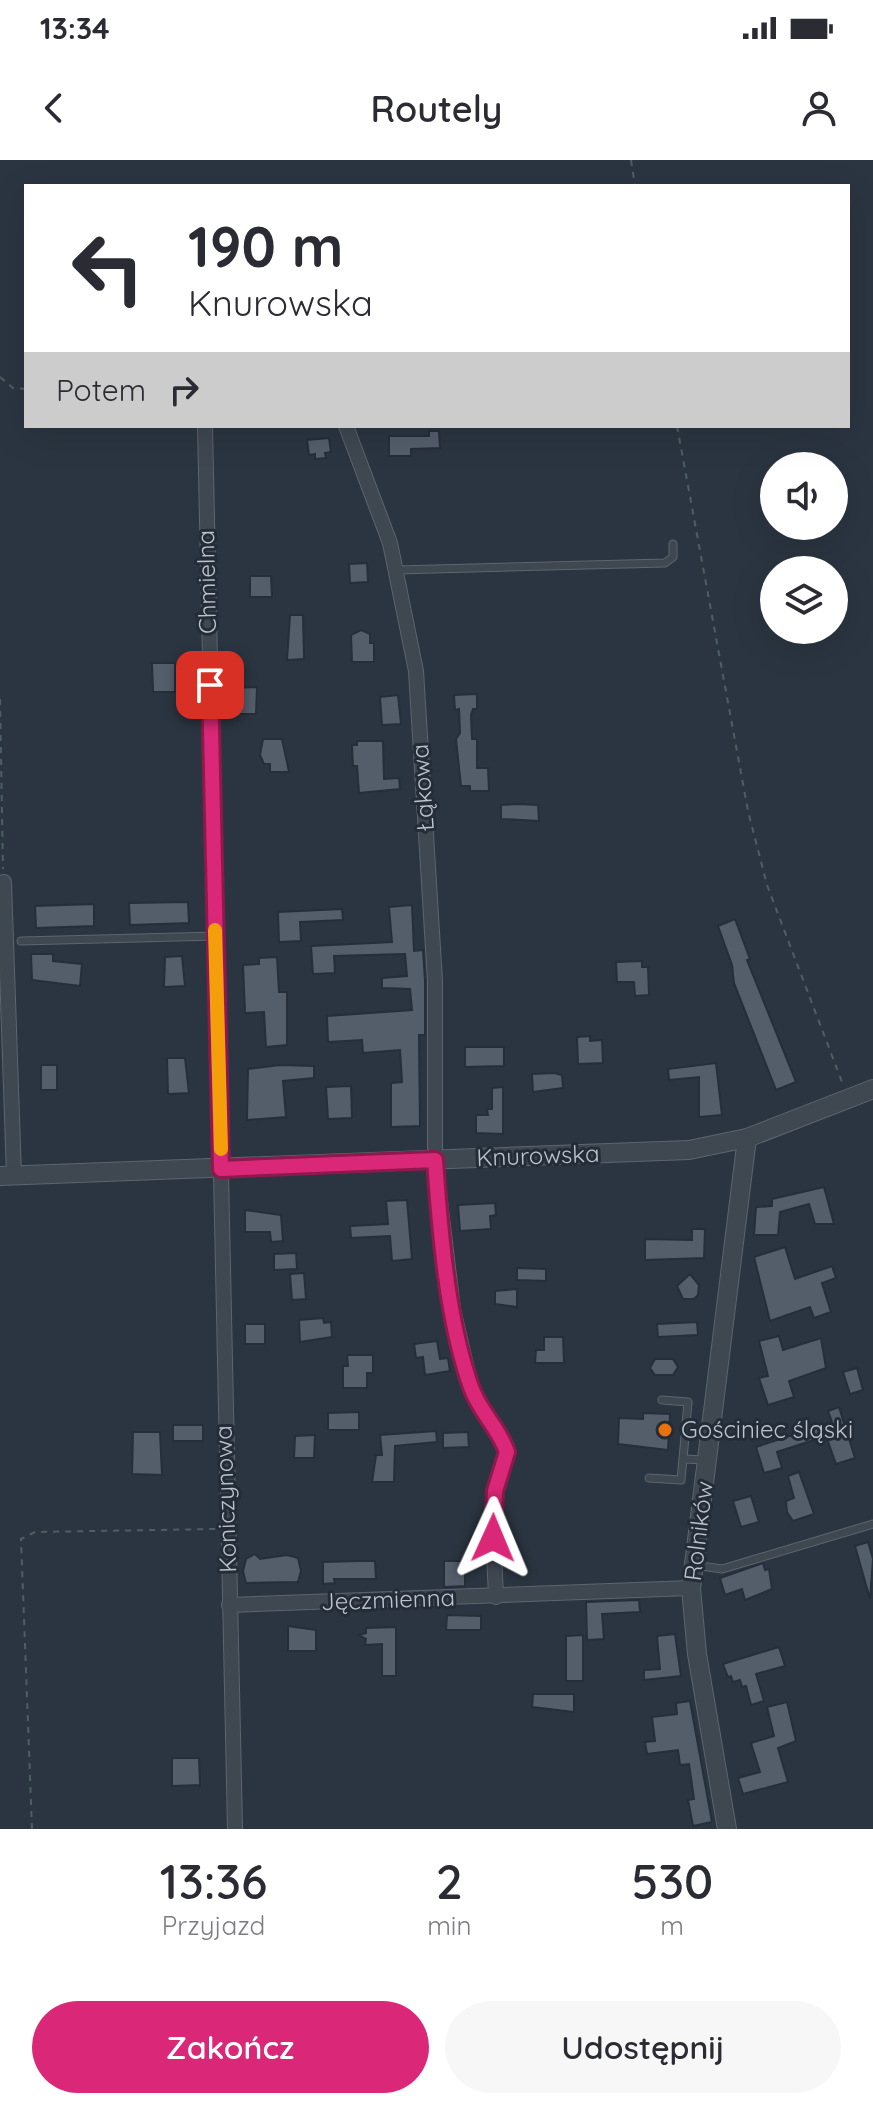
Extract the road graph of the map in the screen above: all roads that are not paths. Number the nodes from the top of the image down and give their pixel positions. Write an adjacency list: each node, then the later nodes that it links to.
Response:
1 (205, 428): 6 (street, Chmielna)
2 (347, 428): 4 (street, Łąkowa)
3 (673, 544): 4 (lane)
4 (397, 570): 10 (street, Łąkowa)
5 (4, 882): 12 (street)
6 (216, 936): 7 (lane); 11 (street, Chmielna)
7 (21, 941)
8 (873, 1089): 9 (street, Knurowska)
9 (747, 1138): 10 (street, Knurowska); 15 (street, Rolników)
10 (435, 1160): 11 (street, Knurowska); 20 (street, Łąkowa)
11 (221, 1169): 12 (street, Knurowska); 21 (street, Koniczynowa)
12 (7, 1176)
13 (662, 1400): 14 (lane)
14 (683, 1459): 15 (lane); 16 (lane)
15 (707, 1460): 18 (street, Rolników)
16 (649, 1478)
17 (873, 1524): 18 (lane)
18 (694, 1565): 19 (street, Rolników)
19 (691, 1588): 20 (street, Jęczmienna); 23 (street, Rolników)
20 (496, 1597): 21 (street, Jęczmienna)
21 (229, 1605): 22 (street, Koniczynowa)
22 (235, 1829)
23 (727, 1829)

